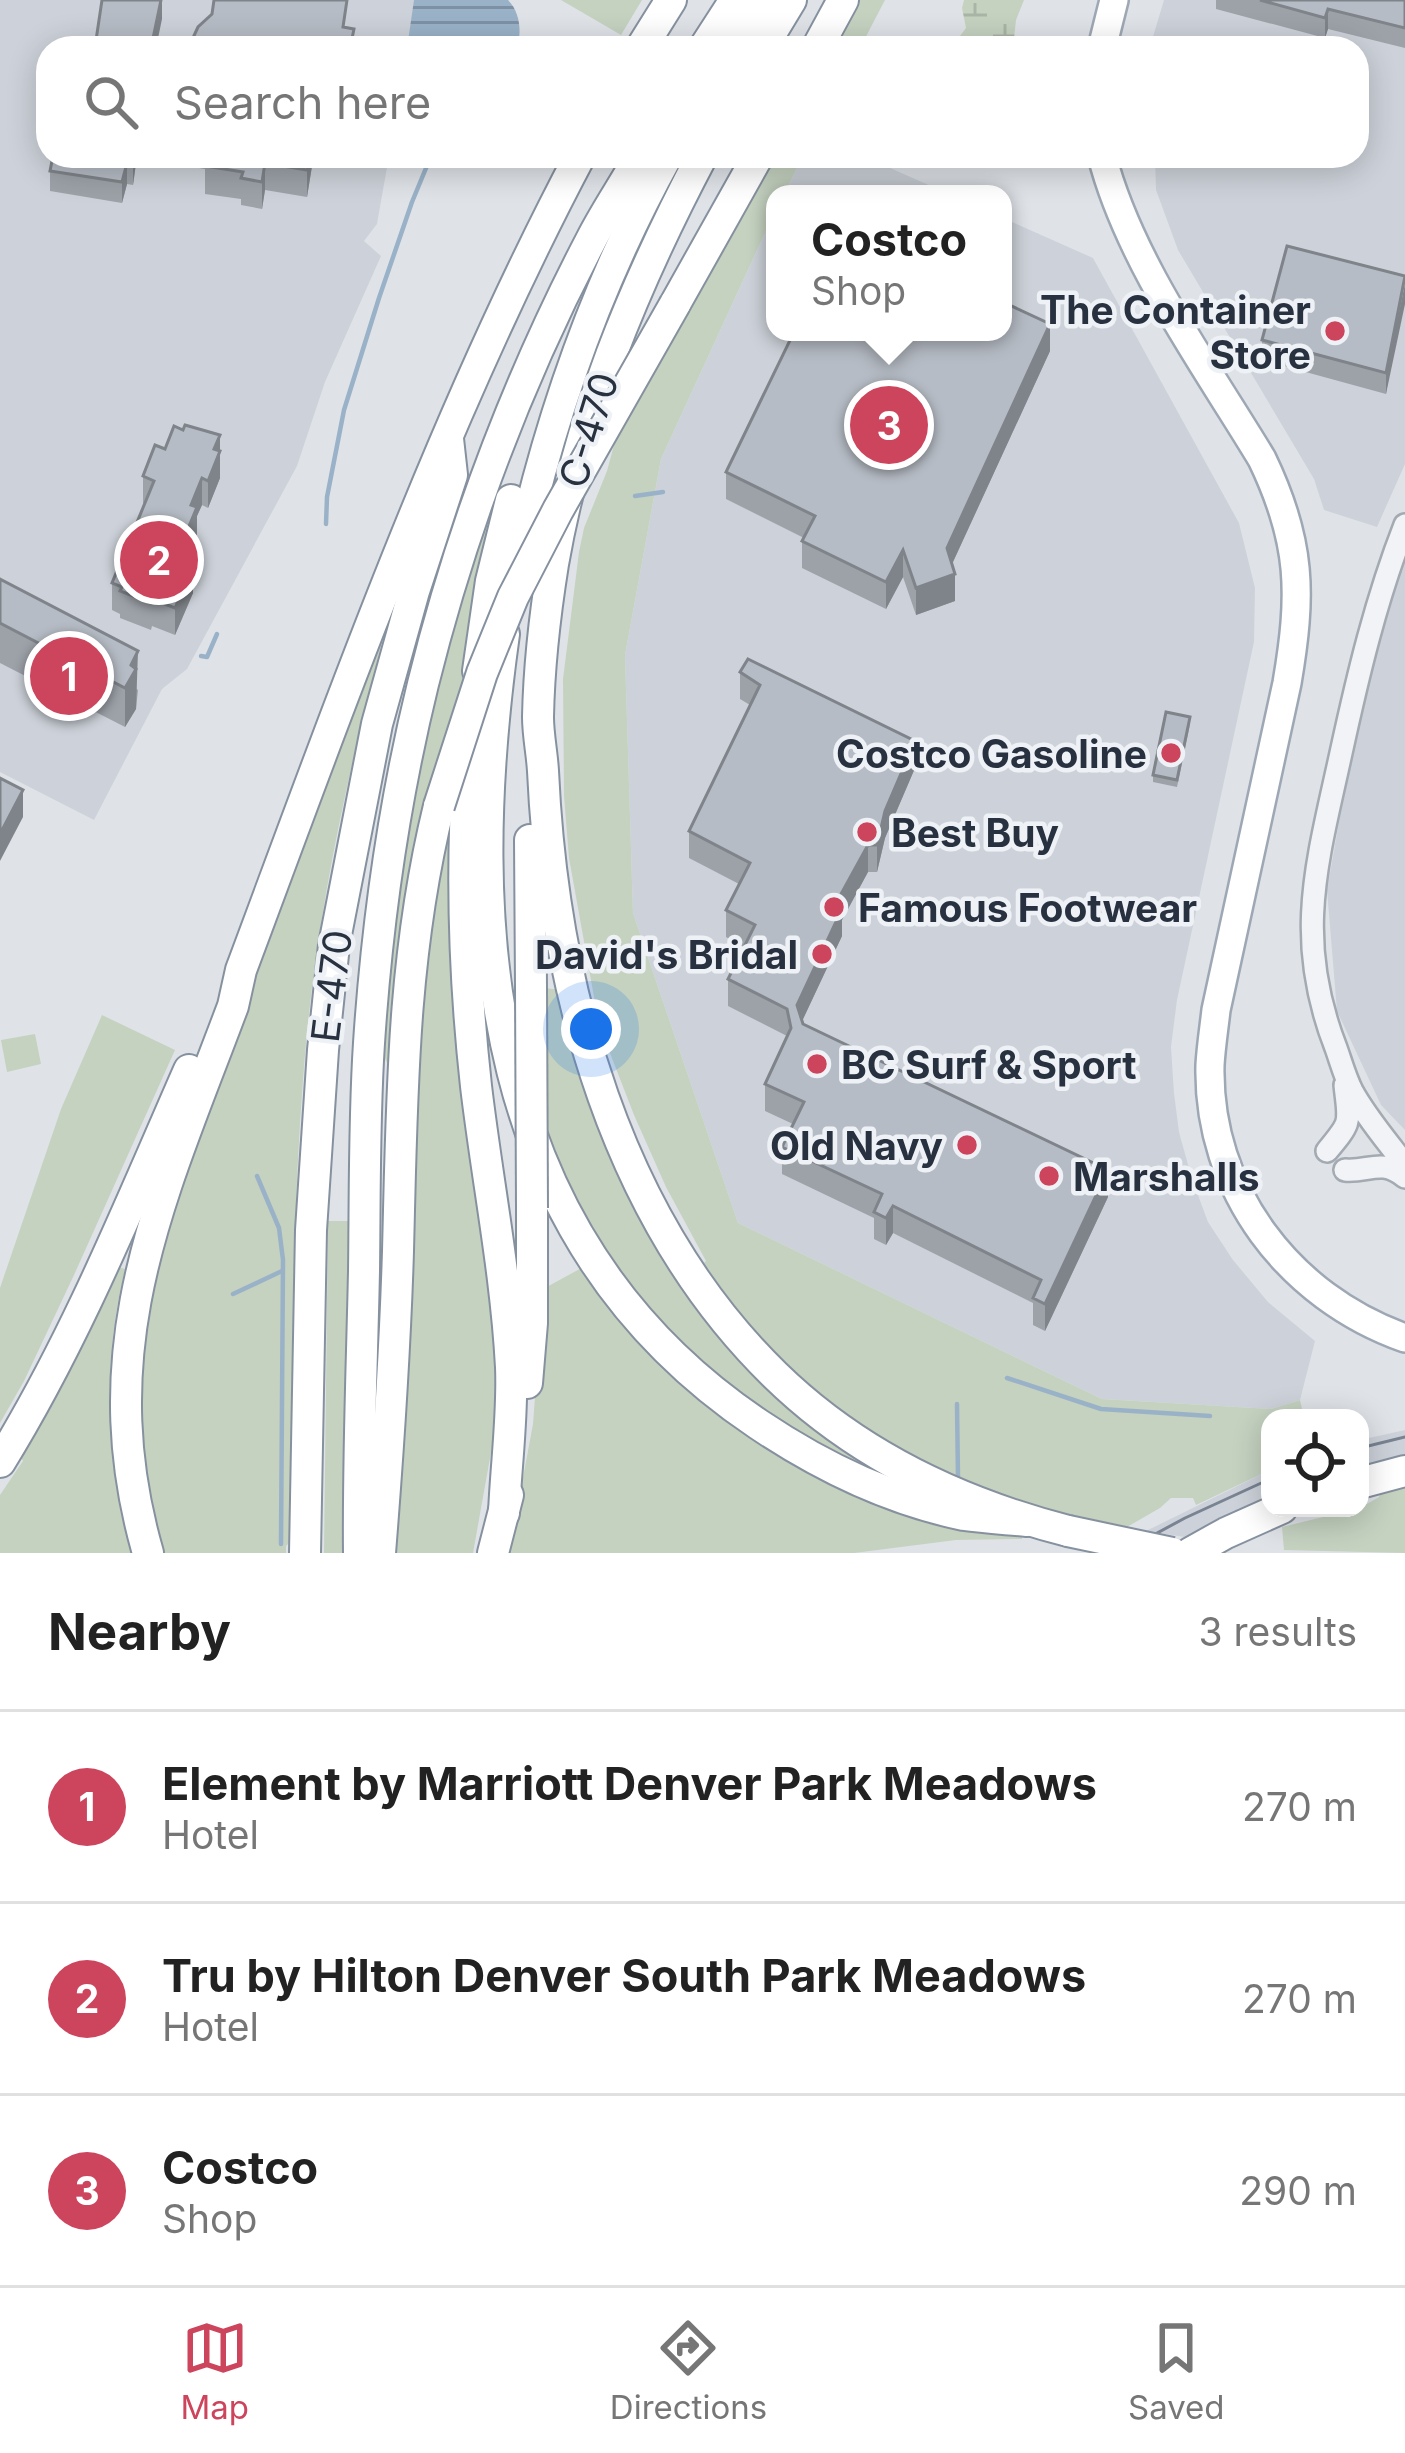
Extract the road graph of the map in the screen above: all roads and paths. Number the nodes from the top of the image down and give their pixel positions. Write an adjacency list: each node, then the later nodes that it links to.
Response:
1 (671, 0): 7 (highway)
2 (735, 0): 8 (highway)
3 (760, 0): 9 (highway)
4 (791, 0): 10 (highway)
5 (843, 0): 11 (highway)
6 (1114, 0): 12 (main road)
7 (648, 36)
8 (712, 36)
9 (737, 36)
10 (769, 36)
11 (824, 36)
12 (1105, 36)
13 (574, 168): 20 (highway)
14 (634, 168): 19 (highway)
15 (661, 168): 35 (highway)
16 (696, 168): 22 (highway, C-470)
17 (751, 168): 39 (highway, bridge)
18 (1106, 168): 29 (main road)
19 (623, 189): 33 (highway); 38 (highway)
20 (447, 433): 23 (highway); 37 (highway, E-470)
21 (1405, 525): 24 (street)
22 (538, 721): 33 (highway, bridge); 35 (highway)
23 (242, 970): 30 (highway); 36 (highway)
24 (1345, 1072): 25 (street); 26 (street)
25 (1328, 1151)
26 (1405, 1165)
27 (1346, 1169): 28 (street)
28 (1405, 1177)
29 (1405, 1338)
30 (0, 1462)
31 (1405, 1472): 32 (highway)
32 (1369, 1481)
33 (504, 1513): 40 (highway)
34 (1262, 1517): 42 (highway)
35 (1027, 1521): 41 (highway, bridge)
36 (148, 1553)
37 (305, 1553)
38 (359, 1553)
39 (380, 1553)
40 (493, 1553)
41 (1172, 1553)
42 (1190, 1553)

